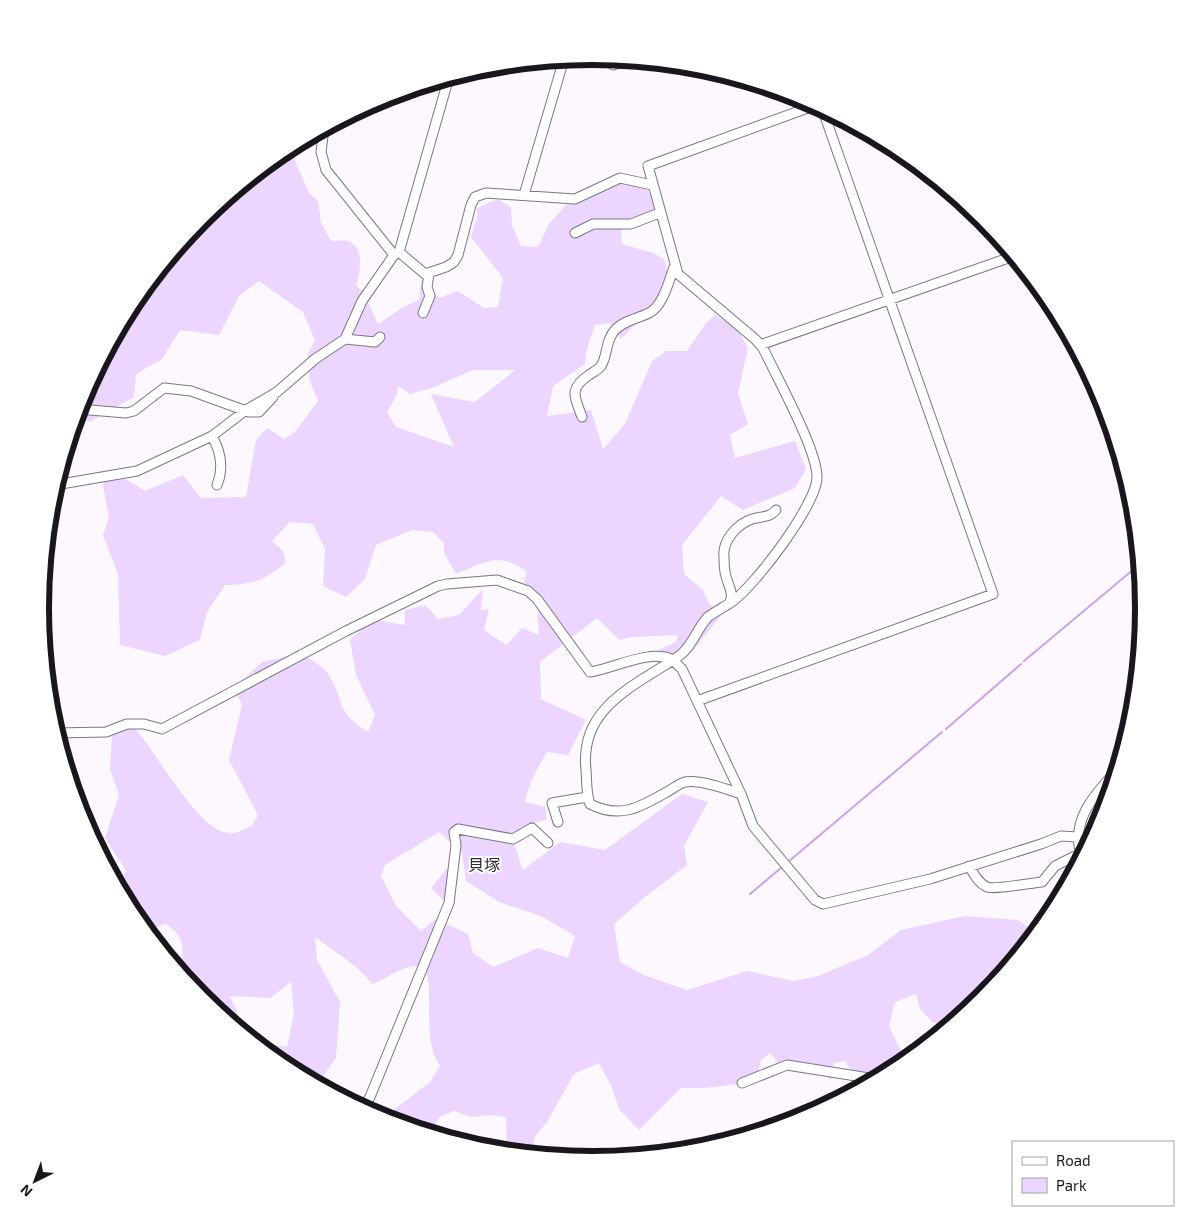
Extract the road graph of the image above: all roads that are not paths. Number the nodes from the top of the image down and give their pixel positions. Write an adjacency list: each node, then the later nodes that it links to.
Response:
1 (562, 66): 7 (street)
2 (447, 84): 10 (street)
3 (806, 109): 6 (street)
4 (826, 118): 14 (street)
5 (323, 136): 10 (street)
6 (652, 185): 7 (street); 8 (street)
7 (524, 195): 13 (street)
8 (659, 214): 9 (street); 12 (street)
9 (575, 232)
10 (397, 254): 13 (street); 17 (street)
11 (1007, 258): 14 (street)
12 (674, 267): 18 (street); 21 (street)
13 (429, 274): 15 (street)
14 (890, 299): 18 (street); 28 (street)
15 (423, 313)
16 (380, 337): 17 (street)
17 (345, 339): 20 (street)
18 (760, 345): 26 (street)
19 (86, 410): 20 (street)
20 (246, 410): 22 (street)
21 (582, 417)
22 (212, 436): 23 (street); 24 (street)
23 (63, 484)
24 (217, 485)
25 (776, 510): 26 (street)
26 (730, 602): 27 (street)
27 (672, 659): 28 (street); 29 (street); 32 (street)
28 (697, 701): 31 (street)
29 (63, 733)
30 (1105, 785): 34 (street)
31 (741, 794): 32 (street); 38 (street)
32 (587, 797): 33 (street)
33 (558, 822)
34 (1077, 837): 36 (street); 38 (street)
35 (548, 843): 41 (street)
36 (1080, 846)
37 (1074, 858): 38 (street)
38 (970, 866)
39 (864, 1078): 40 (street)
40 (742, 1083)
41 (367, 1102)

